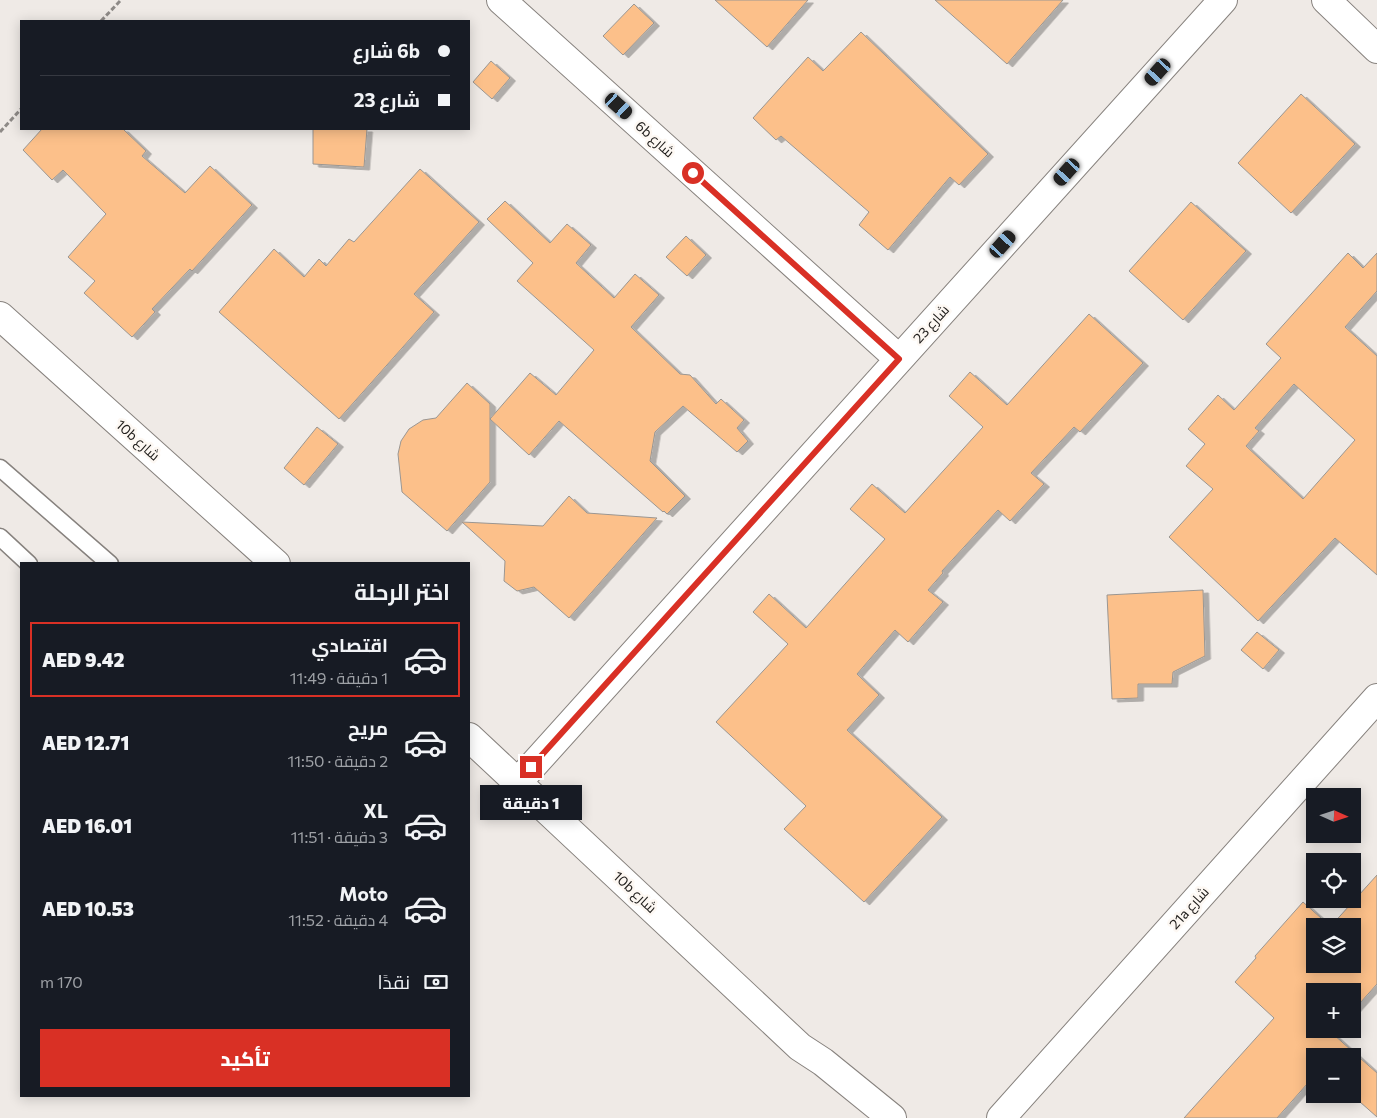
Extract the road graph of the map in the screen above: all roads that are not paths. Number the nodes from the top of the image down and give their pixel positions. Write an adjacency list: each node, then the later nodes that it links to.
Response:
1 (501, 0): 6 (street, 6b شارع)
2 (1223, 0): 6 (street, شارع 23)
3 (1326, 0): 4 (street)
4 (1377, 49)
5 (0, 316): 11 (street, 10b شارع)
6 (899, 359): 14 (street, شارع 23)
7 (0, 468): 10 (lane)
8 (0, 537): 9 (lane)
9 (27, 562)
10 (108, 562)
11 (274, 562)
12 (1377, 698): 18 (street, 21a شارع)
13 (470, 738): 14 (street, 10b شارع)
14 (518, 782): 15 (street, 10b شارع)
15 (800, 1047): 16 (street, 10b شارع); 17 (street, 10b شارع)
16 (864, 1118)
17 (892, 1118)
18 (1001, 1118)

